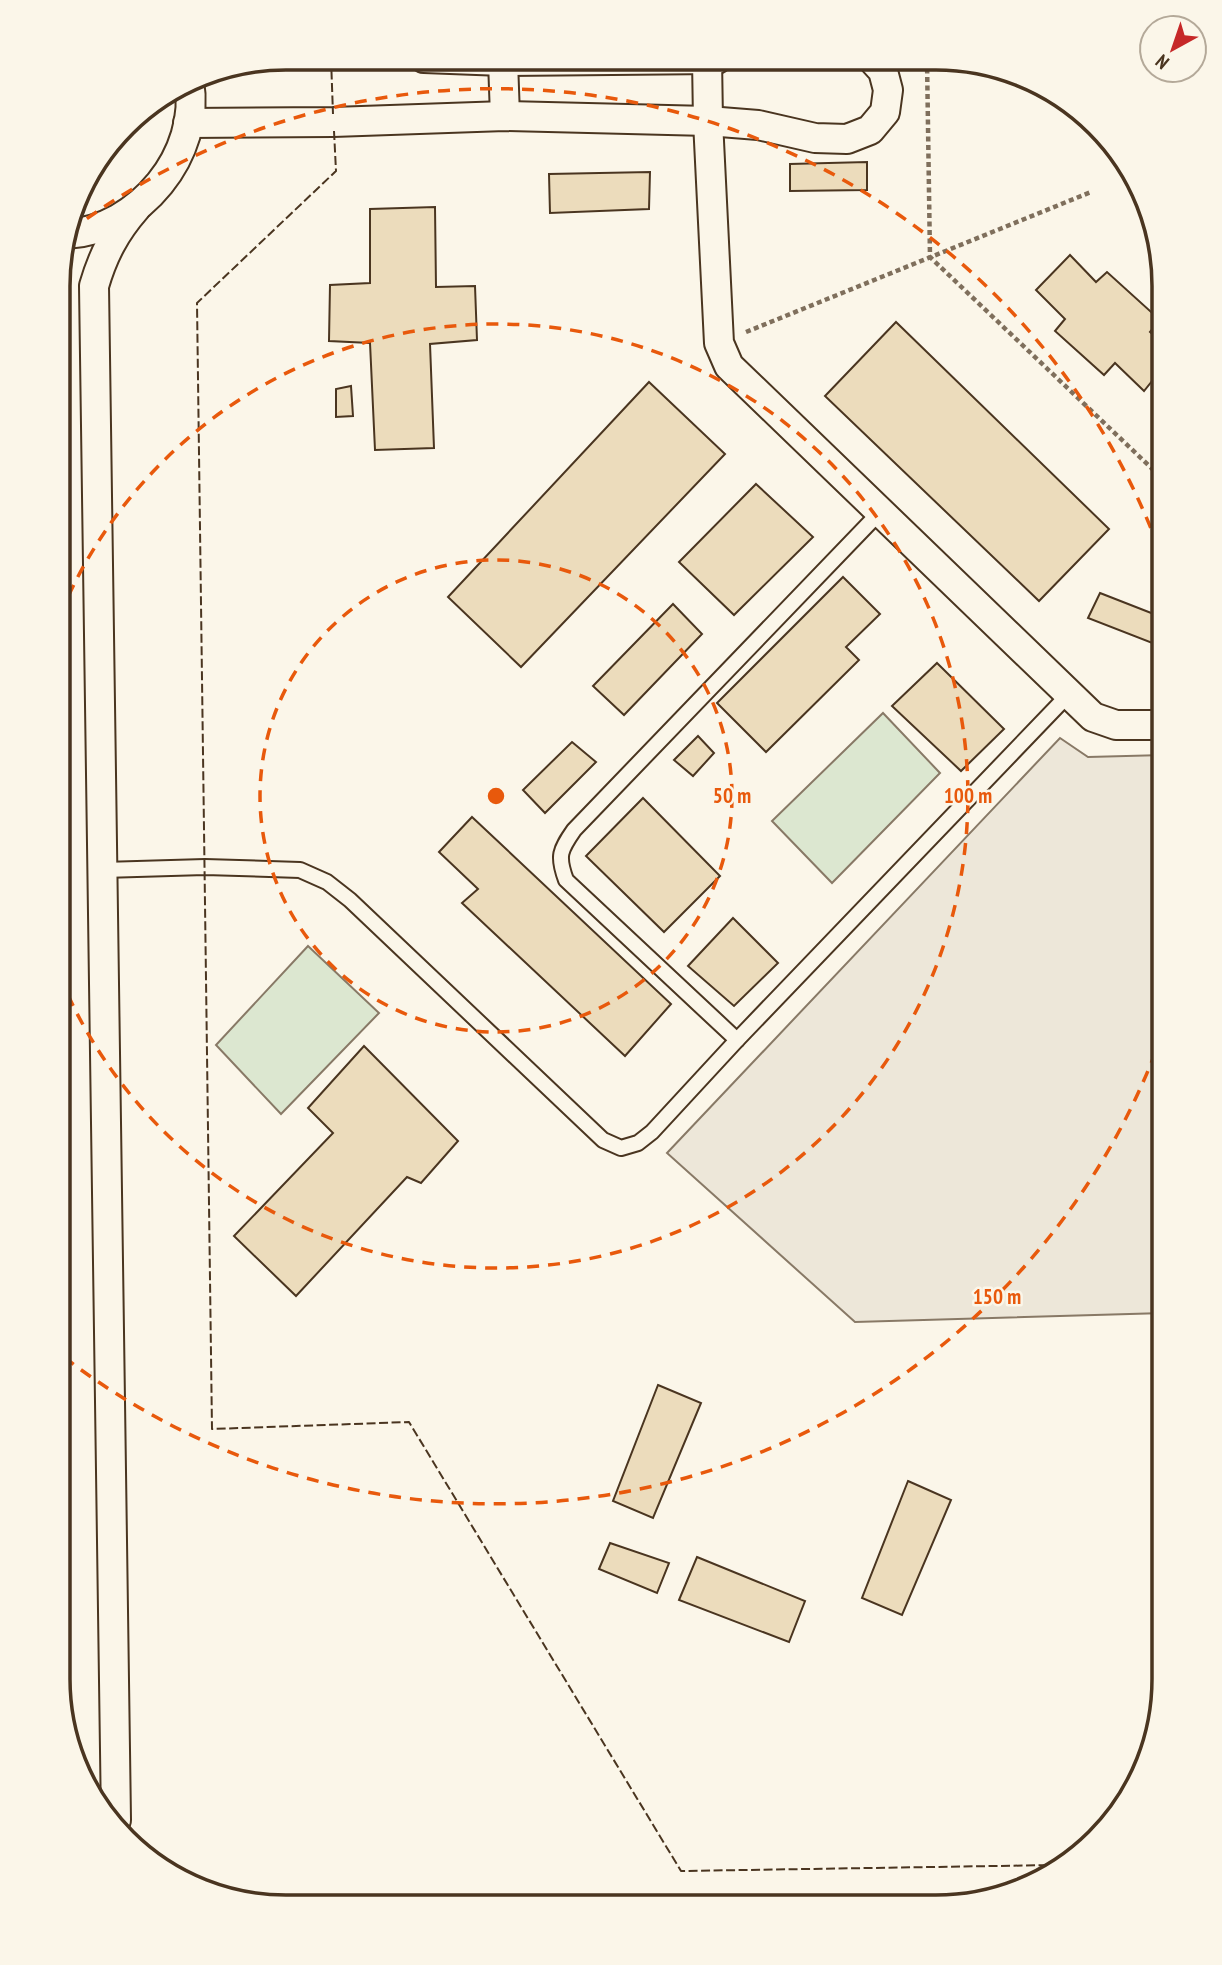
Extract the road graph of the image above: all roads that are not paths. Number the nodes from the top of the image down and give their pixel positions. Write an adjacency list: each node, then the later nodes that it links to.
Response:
1 (503, 70): 5 (street)
2 (707, 70): 6 (street)
3 (882, 70): 6 (street)
4 (189, 93): 7 (street)
5 (505, 116): 6 (street); 7 (street)
6 (708, 121): 10 (street)
7 (188, 123): 8 (street)
8 (136, 208): 9 (street); 13 (street)
9 (77, 232)
10 (880, 512): 11 (street); 14 (lane)
11 (1069, 694): 12 (street); 14 (lane)
12 (1152, 725)
13 (103, 870): 14 (lane); 15 (street)
14 (737, 1040)
15 (116, 1811)

